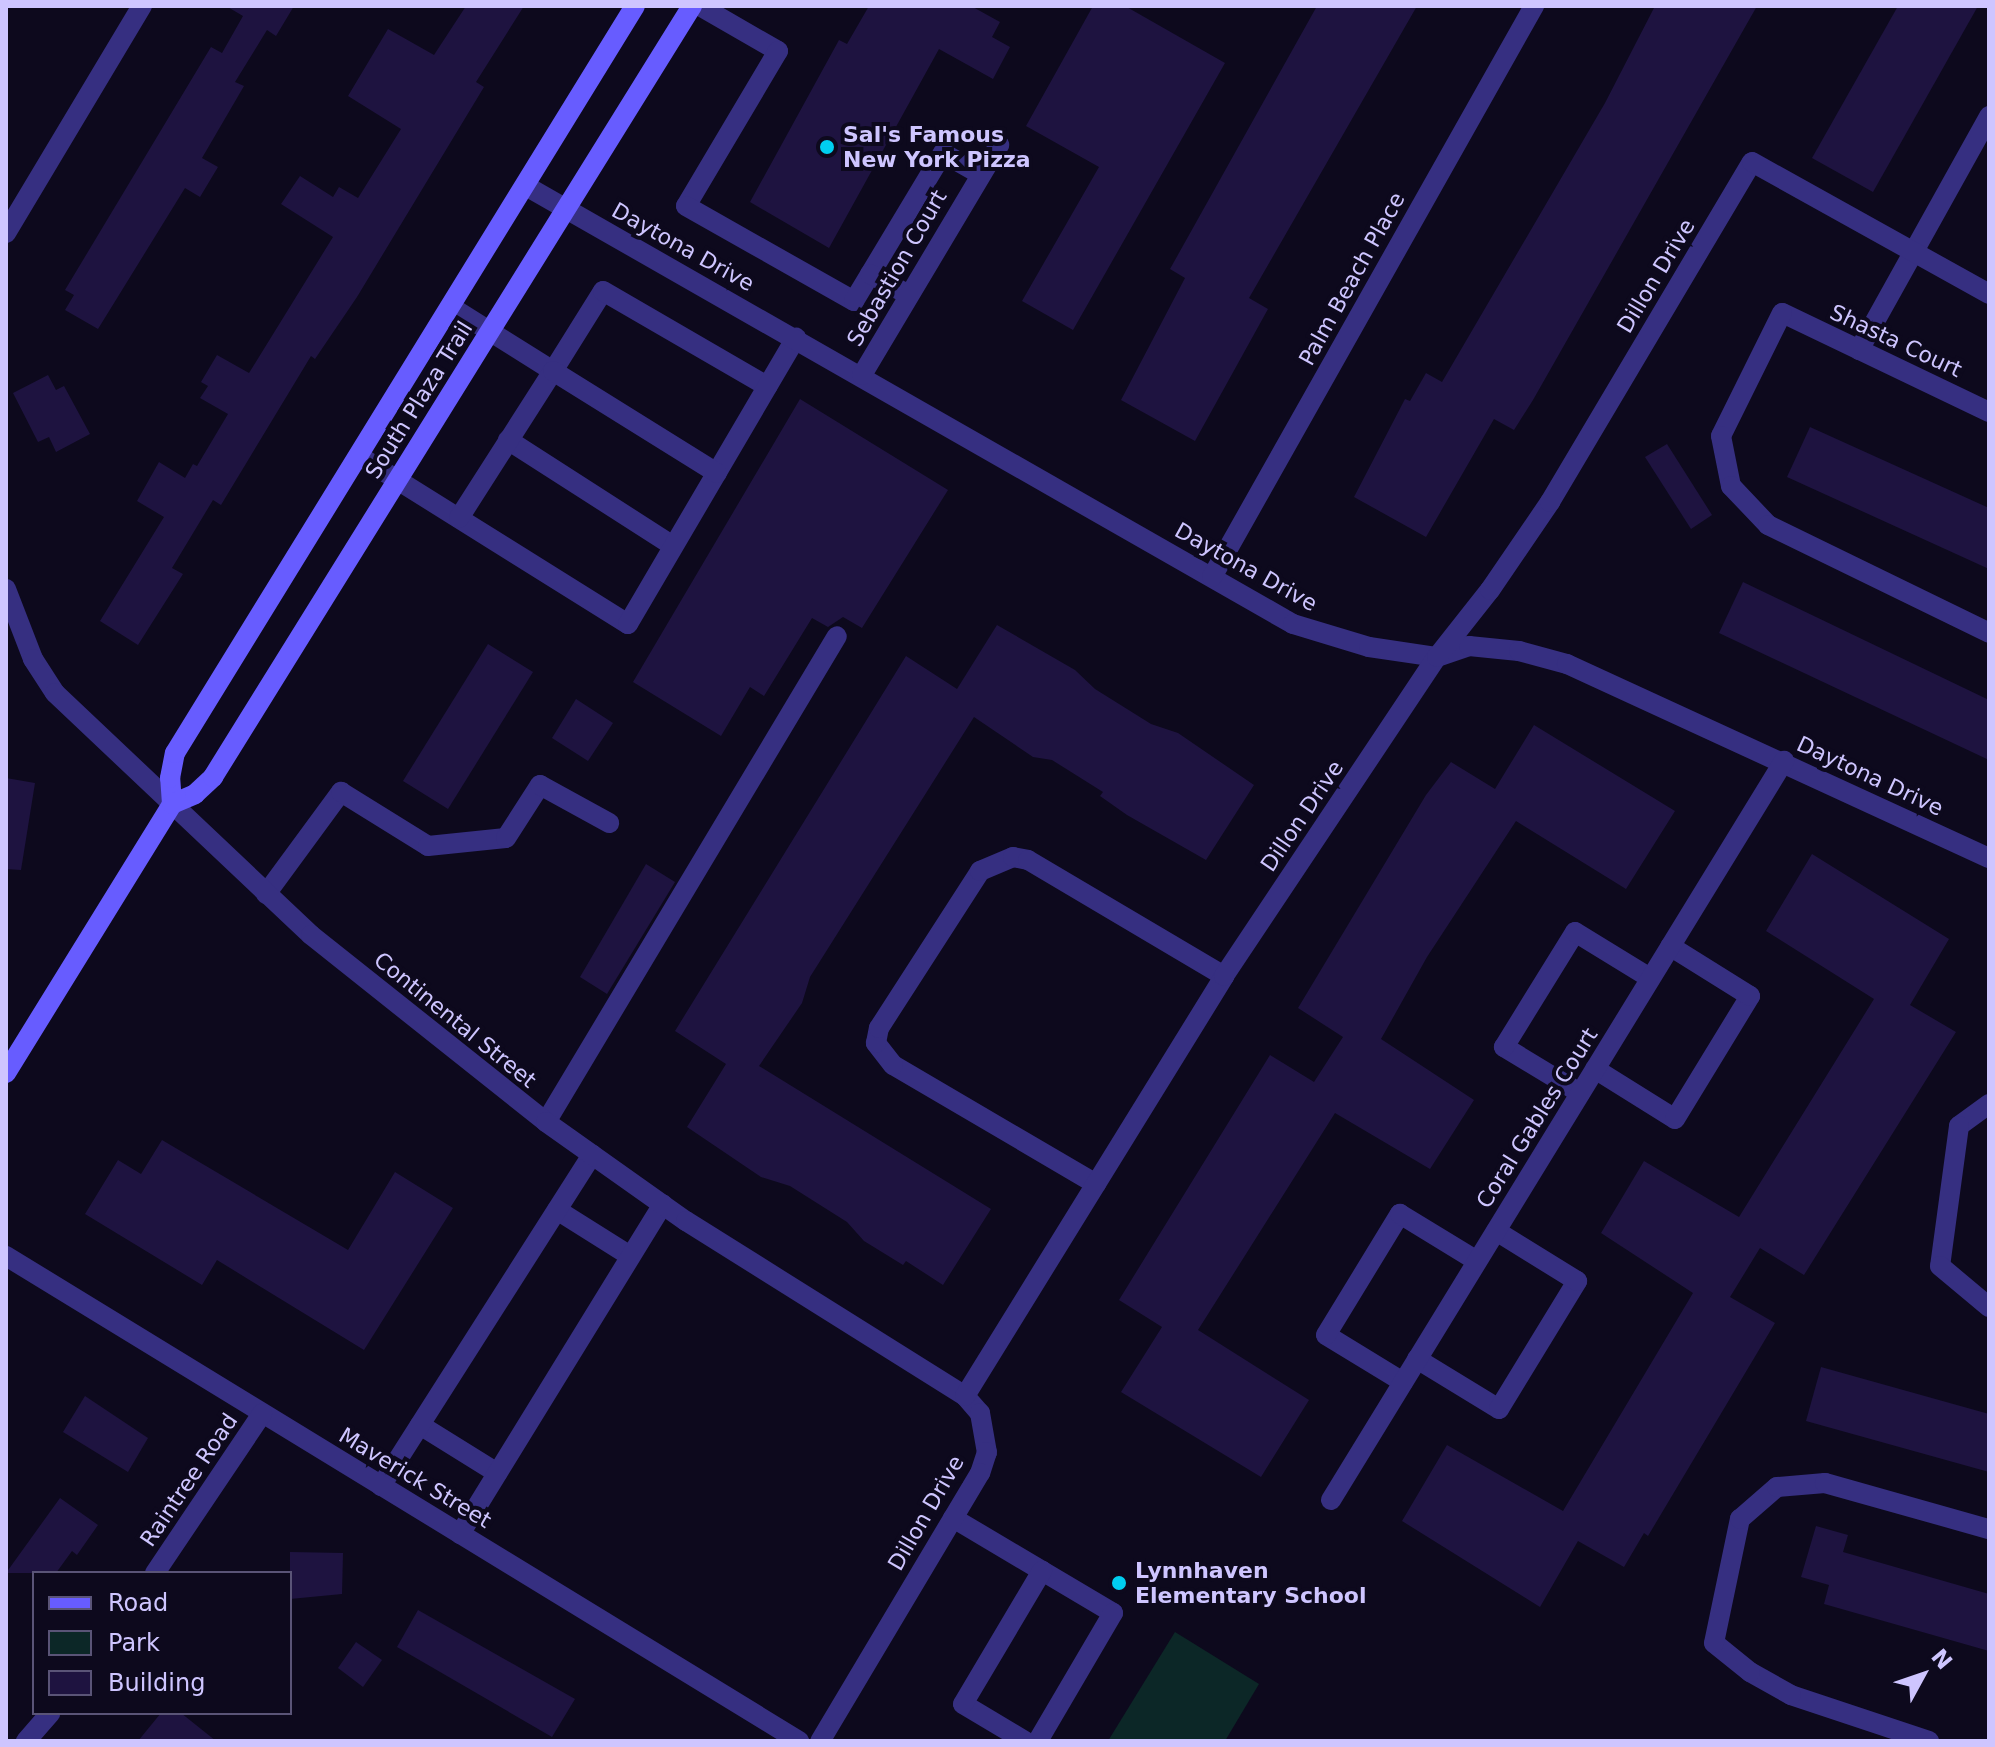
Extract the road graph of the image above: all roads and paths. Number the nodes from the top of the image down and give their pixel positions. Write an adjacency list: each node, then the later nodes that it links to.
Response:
1 (635, 6): 9 (main road, South Plaza Trail)
2 (692, 6): 10 (main road, South Plaza Trail)
3 (700, 6): 13 (street)
4 (1534, 6): 30 (street, Palm Beach Place)
5 (137, 8): 11 (street)
6 (1989, 116): 12 (street)
7 (999, 145): 8 (street, Sebastion Court)
8 (980, 174): 13 (street); 15 (street, Sebastion Court)
9 (526, 186): 10 (street, Daytona Drive); 16 (main road, South Plaza Trail)
10 (566, 209): 17 (main road, South Plaza Trail); 18 (street, Daytona Drive)
11 (6, 233)
12 (1913, 254): 14 (street, Dillon Drive); 19 (street); 34 (street, Dillon Drive)
13 (870, 274): 15 (street)
14 (1989, 294)
15 (909, 295): 21 (street, Sebastion Court)
16 (451, 307): 17 (street); 25 (main road, South Plaza Trail)
17 (490, 331): 20 (street); 27 (main road, South Plaza Trail)
18 (796, 338): 21 (street, Daytona Drive); 22 (street)
19 (1859, 350): 23 (street, Shasta Court); 32 (street, Shasta Court)
20 (553, 371): 22 (street); 24 (street); 26 (street)
21 (862, 375): 30 (street, Daytona Drive)
22 (767, 386): 26 (street)
23 (1989, 412)
24 (508, 440): 28 (street); 29 (street)
25 (359, 456): 27 (street); 36 (main road, South Plaza Trail)
26 (717, 473): 29 (street)
27 (398, 480): 28 (street); 36 (main road, South Plaza Trail)
28 (459, 518): 29 (street)
29 (673, 546)
30 (1212, 577): 34 (street, Daytona Drive)
31 (6, 589): 36 (street, Continental Street)
32 (1989, 633)
33 (837, 636): 47 (street)
34 (1437, 657): 35 (street, Daytona Drive); 41 (street, Dillon Drive)
35 (1784, 761): 38 (street, Daytona Drive); 40 (street, Coral Gables Court)
36 (172, 804): 39 (street, Continental Street); 44 (main road, South Plaza Trail)
37 (609, 823): 39 (street)
38 (1989, 858)
39 (266, 894): 47 (street, Continental Street)
40 (1670, 946): 42 (street, Coral Gables Court); 43 (street)
41 (1224, 976): 49 (street, Dillon Drive); 49 (street)
42 (1650, 978): 43 (street, Coral Gables Court); 45 (street)
43 (1595, 1069): 45 (street, Coral Gables Court)
44 (6, 1073)
45 (1580, 1093): 52 (street, Coral Gables Court)
46 (1989, 1104): 56 (street)
47 (546, 1122): 48 (street, Continental Street)
48 (592, 1155): 50 (street, Continental Street); 51 (street)
49 (1096, 1184): 59 (street, Dillon Drive)
50 (663, 1204): 54 (street); 59 (street, Continental Street)
51 (557, 1210): 54 (street); 61 (street)
52 (1496, 1231): 55 (street, Coral Gables Court); 57 (street)
53 (6, 1256): 60 (street, Maverick Street)
54 (630, 1256): 62 (street)
55 (1477, 1261): 57 (street, Coral Gables Court); 58 (street)
56 (1989, 1307)
57 (1417, 1359): 58 (street, Coral Gables Court)
58 (1403, 1382): 64 (street, Coral Gables Court)
59 (965, 1396): 65 (street, Dillon Drive)
60 (262, 1414): 63 (street, Maverick Street); 68 (street, Raintree Road)
61 (420, 1425): 62 (street); 63 (street)
62 (497, 1473): 67 (street)
63 (381, 1486): 67 (street, Maverick Street)
64 (1331, 1500)
65 (953, 1518): 69 (street); 73 (street, Dillon Drive)
66 (1989, 1529): 76 (street)
67 (460, 1534): 72 (street, Maverick Street)
68 (156, 1571)
69 (1042, 1571): 74 (street); 75 (street)
70 (48, 1715): 71 (street)
71 (26, 1741)
72 (799, 1741)
73 (820, 1741)
74 (1025, 1741)
75 (1038, 1741)
76 (1929, 1741)

